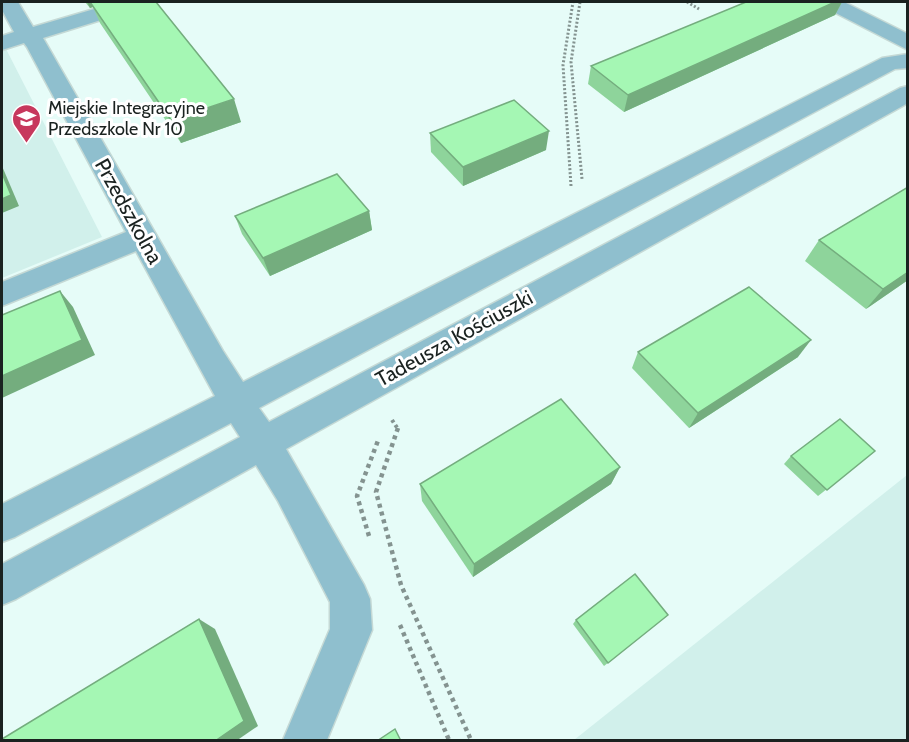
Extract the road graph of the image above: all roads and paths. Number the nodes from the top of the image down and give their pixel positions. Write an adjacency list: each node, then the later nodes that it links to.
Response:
1 (8, 2): 8 (street, Przedszkolna)
2 (139, 2): 8 (street)
3 (573, 2): 14 (path)
4 (580, 2): 13 (path)
5 (687, 2): 7 (path)
6 (829, 2): 10 (street)
7 (699, 9)
8 (29, 34): 9 (street); 15 (street, Przedszkolna)
9 (2, 43)
10 (908, 43)
11 (908, 62): 17 (street, Tadeusza Kościuszki)
12 (908, 93): 19 (street, Tadeusza Kościuszki)
13 (582, 180)
14 (571, 186)
15 (143, 236): 16 (street); 17 (street, Przedszkolna)
16 (2, 294)
17 (236, 403): 19 (street, Przedszkolna); 20 (street, Tadeusza Kościuszki)
18 (398, 428): 23 (path)
19 (262, 443): 21 (street, Tadeusza Kościuszki); 22 (street, Przedszkolna)
20 (2, 524)
21 (2, 585)
22 (305, 741)
23 (471, 741)

